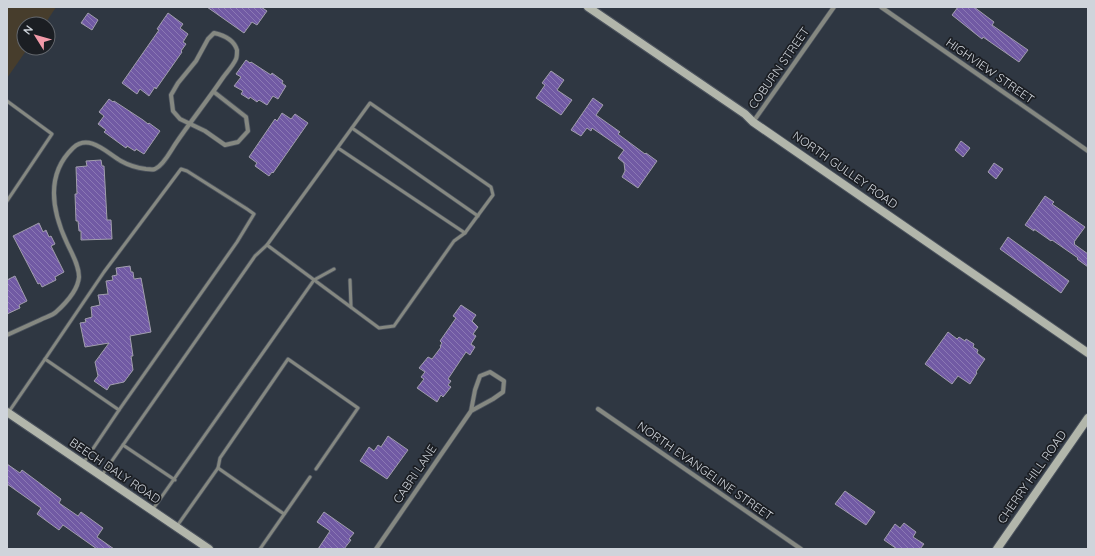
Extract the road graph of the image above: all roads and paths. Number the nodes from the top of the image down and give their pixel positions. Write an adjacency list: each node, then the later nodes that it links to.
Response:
1 (588, 7): 6 (street, NORTH GULLEY ROAD)
2 (834, 7): 6 (street, COBURN STREET)
3 (881, 7): 10 (street, HIGHVIEW STREET)
4 (214, 92): 7 (street); 7 (street); 7 (street)
5 (7, 101): 11 (lane)
6 (754, 122): 20 (street, NORTH GULLEY ROAD)
7 (189, 124): 19 (street)
8 (352, 128): 9 (lane); 12 (lane); 12 (lane)
9 (338, 148): 13 (lane); 14 (lane)
10 (1088, 151)
11 (7, 201)
12 (478, 216): 13 (lane)
13 (465, 233): 18 (lane)
14 (267, 245): 16 (lane); 27 (lane)
15 (334, 270): 16 (lane)
16 (314, 280): 18 (lane); 33 (lane)
17 (350, 280): 18 (lane)
18 (351, 307)
19 (7, 335)
20 (1088, 353)
21 (45, 359): 23 (lane); 23 (lane); 25 (lane)
22 (598, 409): 40 (street, NORTH EVANGELINE STREET)
23 (119, 410): 28 (lane)
24 (471, 411): 24 (street, CABRI LANE); 39 (street, CABRI LANE)
25 (8, 413): 28 (street, BEECH DALY ROAD)
26 (1088, 418): 41 (street, CHERRY HILL ROAD)
27 (123, 445): 31 (lane); 33 (lane)
28 (83, 464): 31 (street, BEECH DALY ROAD)
29 (218, 468): 30 (lane); 35 (lane); 36 (lane)
30 (316, 469)
31 (101, 476): 34 (street, BEECH DALY ROAD)
32 (310, 477): 35 (lane)
33 (174, 480): 34 (lane)
34 (152, 511): 36 (street, BEECH DALY ROAD)
35 (284, 514): 38 (lane)
36 (176, 527): 37 (street, BEECH DALY ROAD)
37 (209, 549)
38 (260, 549)
39 (376, 549)
40 (801, 549)
41 (997, 549)

